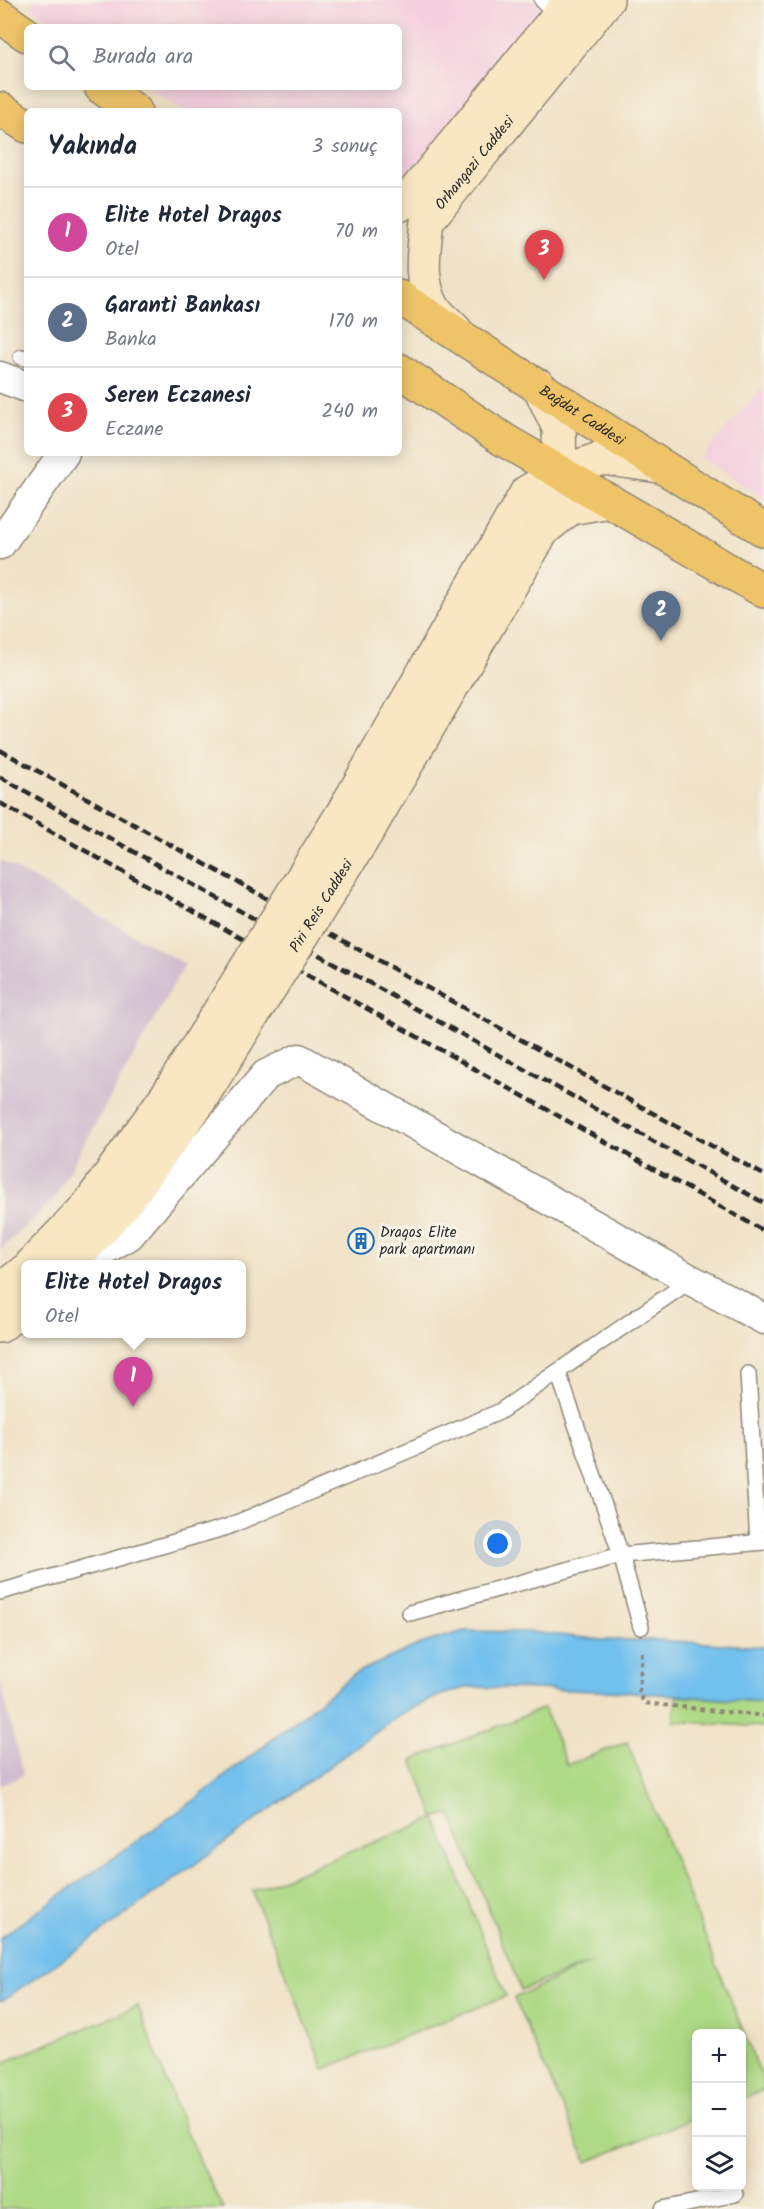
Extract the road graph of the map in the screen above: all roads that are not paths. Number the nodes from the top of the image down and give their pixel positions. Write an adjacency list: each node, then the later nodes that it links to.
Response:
1 (607, 0): 8 (main road, Orhangazi Caddesi)
2 (557, 5): 7 (main road, Orhangazi Caddesi)
3 (105, 90): 4 (main road)
4 (131, 108)
5 (0, 109): 6 (main road)
6 (24, 124)
7 (402, 203)
8 (427, 221): 9 (main road); 11 (main road, Orhangazi Caddesi)
9 (402, 241)
10 (402, 299): 11 (main road, Bağdat Caddesi)
11 (466, 340): 15 (main road, Bağdat Caddesi)
12 (16, 364): 14 (street)
13 (402, 372): 16 (main road)
14 (24, 381)
15 (539, 386): 18 (main road, Bağdat Caddesi); 19 (main road)
16 (504, 440): 19 (main road); 20 (main road)
17 (62, 456): 24 (street)
18 (659, 466): 19 (main road); 23 (main road, Bağdat Caddesi)
19 (560, 473): 20 (main road); 21 (main road); 22 (main road)
20 (527, 492): 26 (main road)
21 (610, 501): 22 (main road); 25 (main road)
22 (543, 530): 26 (main road, Piri Reis Caddesi)
23 (764, 531)
24 (0, 544)
25 (764, 591)
26 (357, 819): 27 (main road, Piri Reis Caddesi, bridge)
27 (183, 1098): 28 (main road, Piri Reis Caddesi); 29 (main road, Piri Reis Caddesi)
28 (36, 1260)
29 (74, 1260)
30 (86, 1260): 32 (street)
31 (21, 1273): 33 (main road)
32 (691, 1280): 35 (street); 37 (lane)
33 (0, 1291)
34 (21, 1308): 36 (main road)
35 (764, 1319)
36 (0, 1326)
37 (558, 1372): 40 (lane); 41 (lane)
38 (748, 1374): 39 (lane)
39 (761, 1542): 40 (lane)
40 (621, 1555): 42 (lane); 43 (lane)
41 (0, 1592)
42 (410, 1614)
43 (641, 1628)
44 (735, 2193): 45 (lane)
45 (663, 2209)

